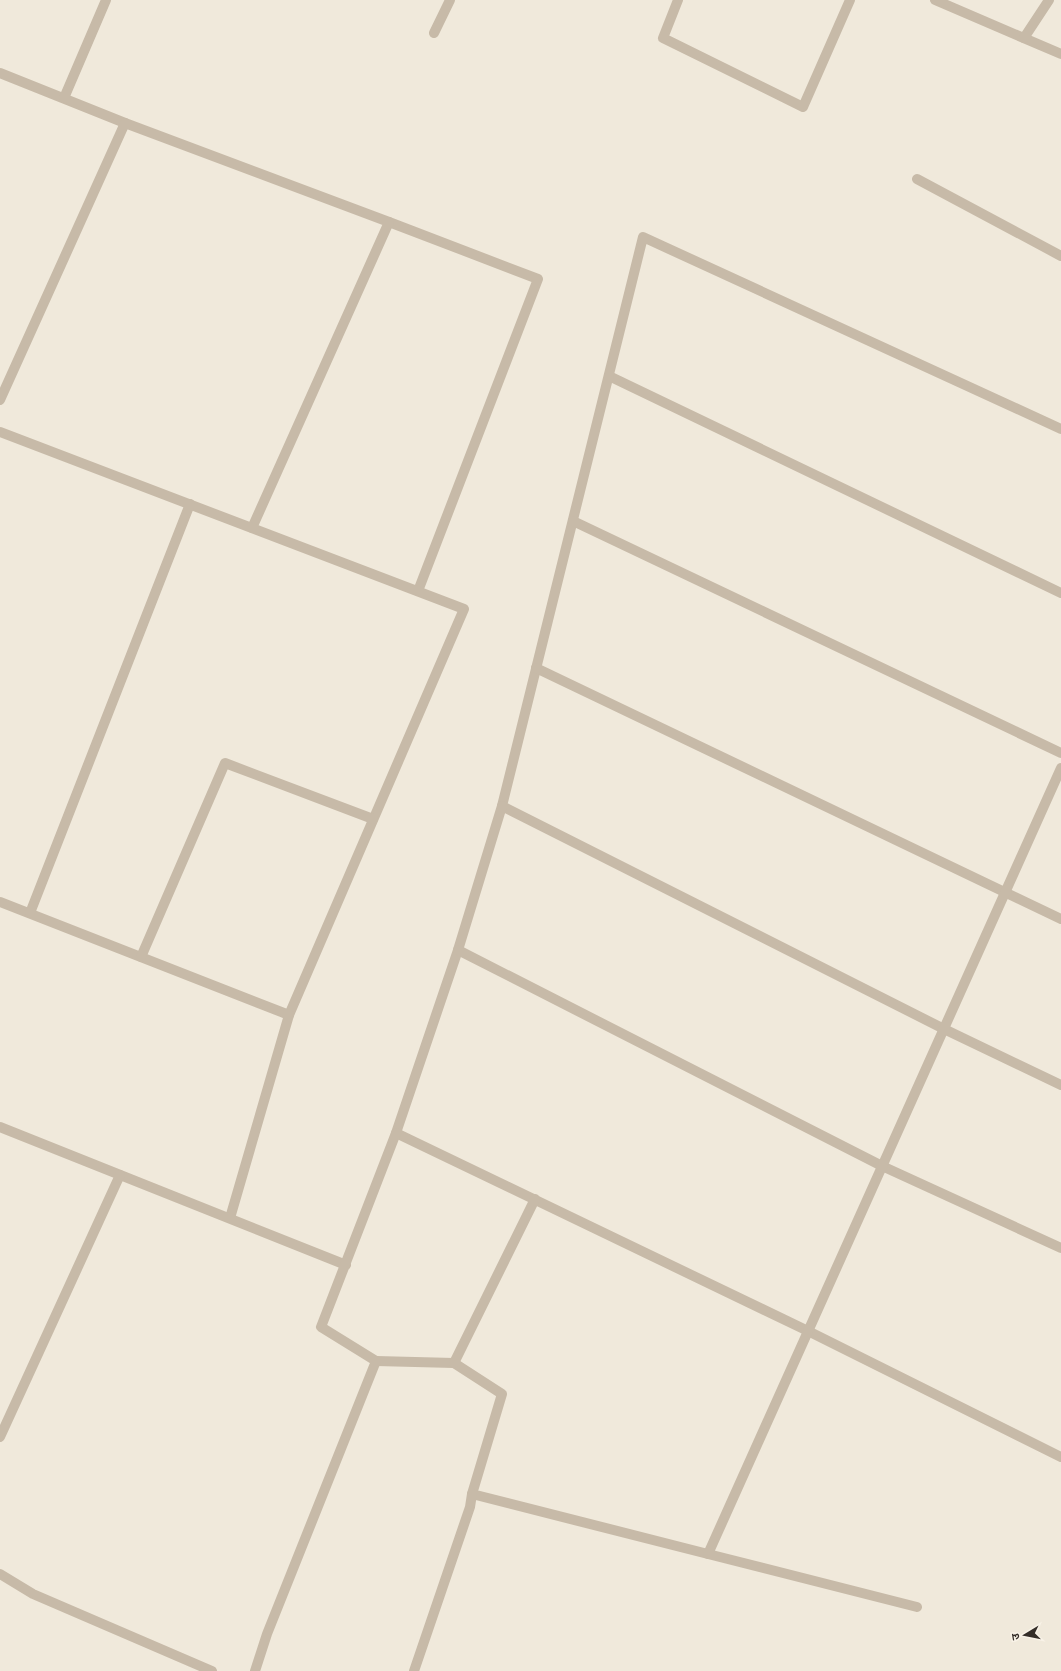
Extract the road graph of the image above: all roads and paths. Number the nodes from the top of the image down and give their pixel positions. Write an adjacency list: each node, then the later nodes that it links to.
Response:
1 (106, 0): 11 (street)
2 (450, 0): 7 (street)
3 (678, 0): 4 (street)
4 (850, 0)
5 (935, 0): 8 (street)
6 (1049, 0): 8 (street)
7 (434, 33)
8 (1024, 38): 9 (street)
9 (1061, 54)
10 (0, 73): 11 (street)
11 (64, 98): 12 (street)
12 (125, 123): 14 (street); 17 (street)
13 (917, 179): 15 (street)
14 (389, 222): 22 (street); 23 (street)
15 (1061, 256)
16 (609, 376): 18 (street); 21 (street); 24 (street)
17 (0, 400)
18 (1061, 429)
19 (0, 432): 20 (street)
20 (190, 504): 22 (street); 32 (street)
21 (573, 521): 25 (street); 26 (street)
22 (252, 528): 23 (street)
23 (418, 591): 29 (street)
24 (1061, 593)
25 (536, 668): 28 (street); 30 (street)
26 (1061, 753)
27 (1061, 768): 30 (street)
28 (502, 806): 34 (street); 37 (street)
29 (374, 819): 35 (street); 36 (street)
30 (1006, 891): 33 (street); 37 (street)
31 (0, 902): 32 (street)
32 (30, 913): 35 (street)
33 (1061, 919)
34 (458, 950): 40 (street); 41 (street)
35 (141, 957): 36 (street)
36 (289, 1015): 44 (street)
37 (944, 1030): 38 (street); 41 (street)
38 (1061, 1085)
39 (0, 1127): 42 (street)
40 (396, 1132): 43 (street); 46 (street)
41 (882, 1166): 45 (street); 47 (street)
42 (120, 1175): 44 (street); 50 (street)
43 (535, 1199): 47 (street); 49 (street)
44 (230, 1218): 46 (street)
45 (1061, 1248)
46 (346, 1264): 48 (street)
47 (808, 1331): 51 (street); 53 (street)
48 (376, 1361): 49 (street); 57 (street)
49 (454, 1363): 52 (street)
50 (0, 1437)
51 (1061, 1457)
52 (472, 1494): 53 (street); 58 (street)
53 (708, 1554): 55 (street)
54 (0, 1574): 56 (street)
55 (917, 1607)
56 (212, 1671)
57 (255, 1671)
58 (414, 1671)

